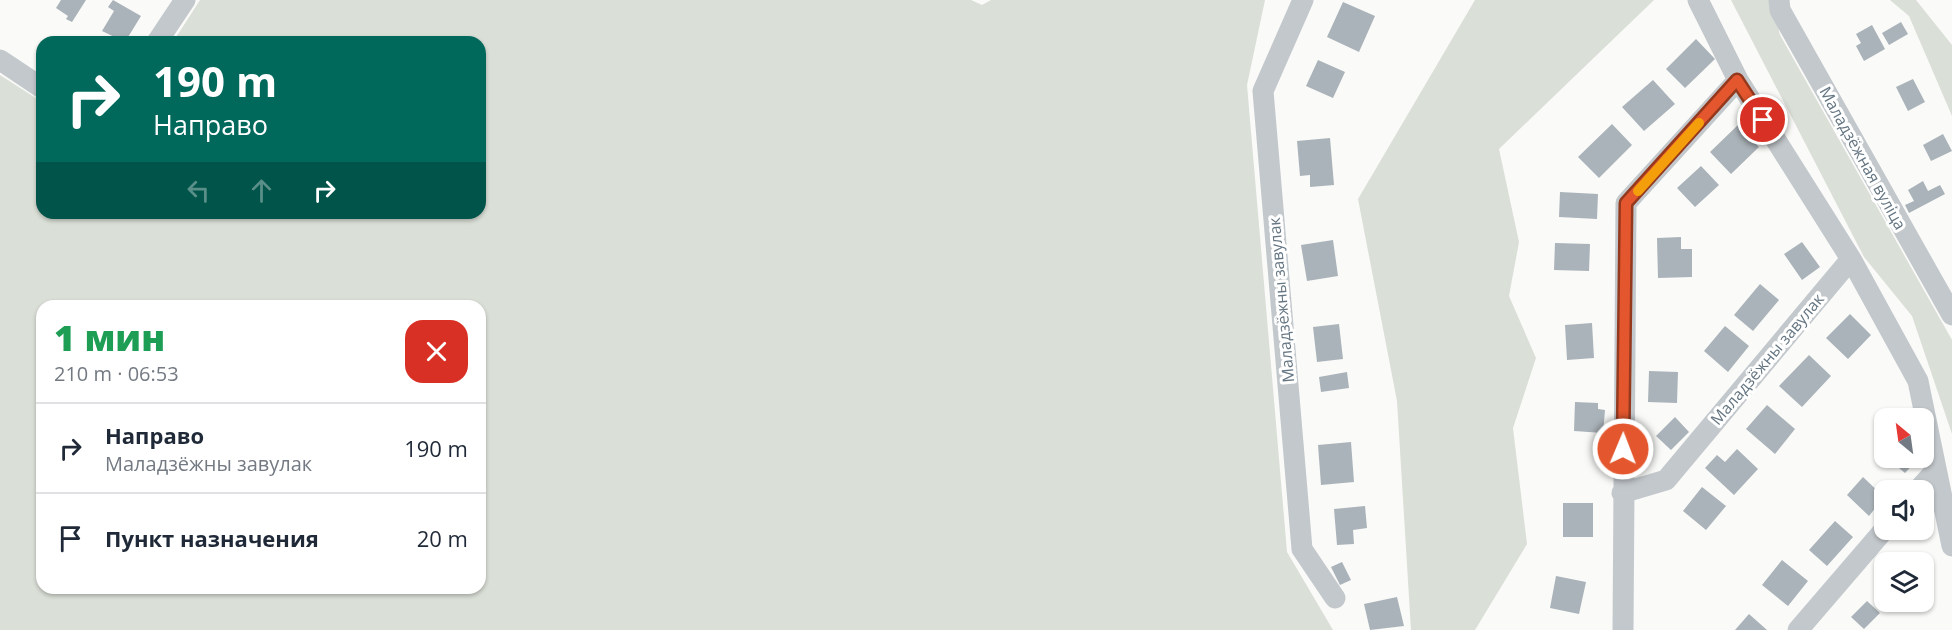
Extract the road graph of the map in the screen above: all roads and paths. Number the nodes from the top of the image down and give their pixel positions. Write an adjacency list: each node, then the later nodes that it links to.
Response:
1 (185, 0): 5 (street)
2 (1304, 0): 16 (street, Маладзёжны завулак)
3 (1698, 0): 7 (street)
4 (1779, 0): 10 (street, Маладзёжная вуліца)
5 (161, 36)
6 (0, 60): 8 (street)
7 (1737, 80): 9 (street); 13 (street)
8 (36, 84)
9 (1851, 259): 11 (street); 13 (street, Маладзёжны завулак)
10 (1952, 315)
11 (1936, 470): 12 (street); 15 (street)
12 (1927, 480)
13 (1622, 493): 17 (street)
14 (1875, 540): 18 (street)
15 (1952, 546)
16 (1335, 598)
17 (1623, 630)
18 (1797, 630)

